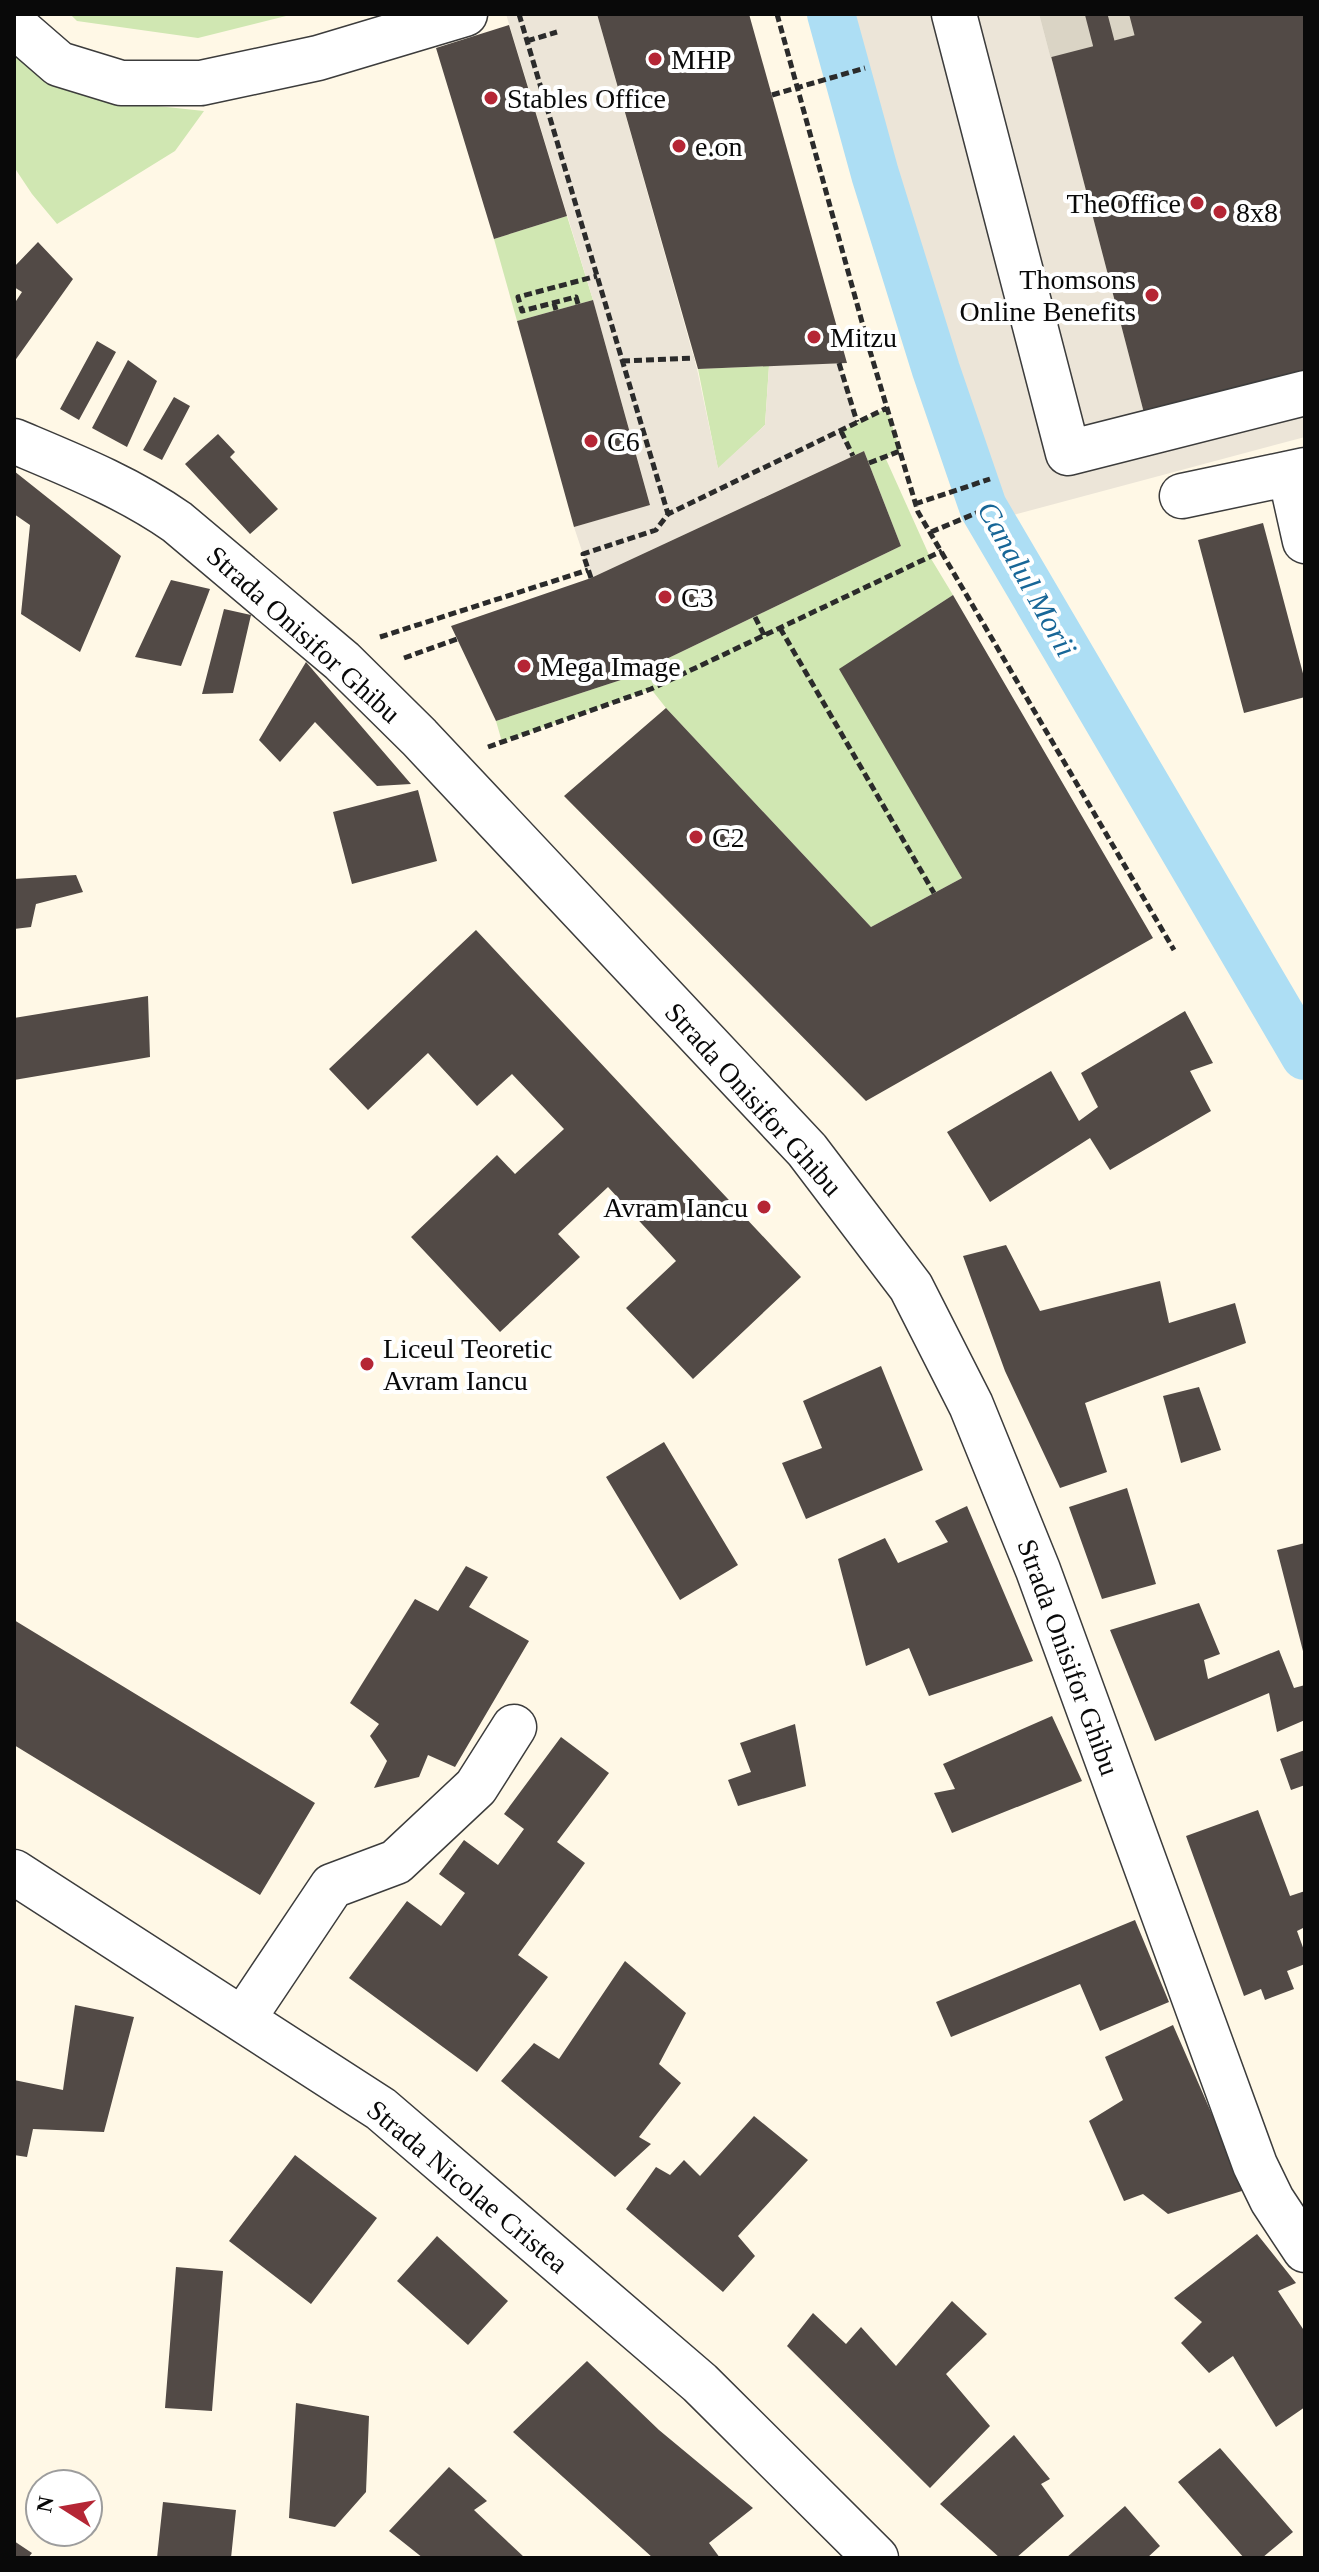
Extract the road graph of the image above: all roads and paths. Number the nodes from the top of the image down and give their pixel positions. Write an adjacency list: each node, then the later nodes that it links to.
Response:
1 (465, 14): 5 (street)
2 (519, 14): 7 (path)
3 (777, 14): 9 (path)
4 (954, 14): 18 (street)
5 (14, 25)
6 (557, 32): 7 (path)
7 (527, 41): 11 (path)
8 (865, 68): 9 (path)
9 (797, 87): 10 (path); 19 (path)
10 (772, 95)
11 (597, 276): 12 (path); 16 (path)
12 (554, 303): 13 (path); 14 (path)
13 (578, 304)
14 (556, 310)
15 (694, 358): 16 (path)
16 (622, 361): 31 (path)
17 (839, 363): 20 (path)
18 (1305, 393)
19 (887, 408): 20 (path); 23 (path)
20 (857, 422): 21 (path)
21 (841, 431): 24 (path); 31 (path)
22 (14, 441): 49 (street, Strada Onisifor Ghibu)
23 (900, 451): 25 (path); 29 (path)
24 (853, 456)
25 (869, 463)
26 (1298, 472): 28 (street); 33 (street)
27 (990, 479): 29 (path)
28 (1182, 496)
29 (915, 504): 32 (path)
30 (998, 504): 32 (path)
31 (668, 514): 35 (path)
32 (931, 532): 34 (path)
33 (1305, 541)
34 (942, 551): 38 (path); 45 (path)
35 (588, 570): 36 (path); 41 (path)
36 (591, 578)
37 (755, 617): 39 (path)
38 (780, 628): 39 (path); 44 (path)
39 (764, 635): 43 (path)
40 (457, 639): 42 (path)
41 (370, 641)
42 (393, 662)
43 (477, 751)
44 (934, 893)
45 (1174, 950)
46 (514, 1727): 48 (street)
47 (14, 1872): 48 (street, Strada Nicolae Cristea)
48 (243, 2019): 50 (street, Strada Nicolae Cristea)
49 (1305, 2250)
50 (876, 2558)

